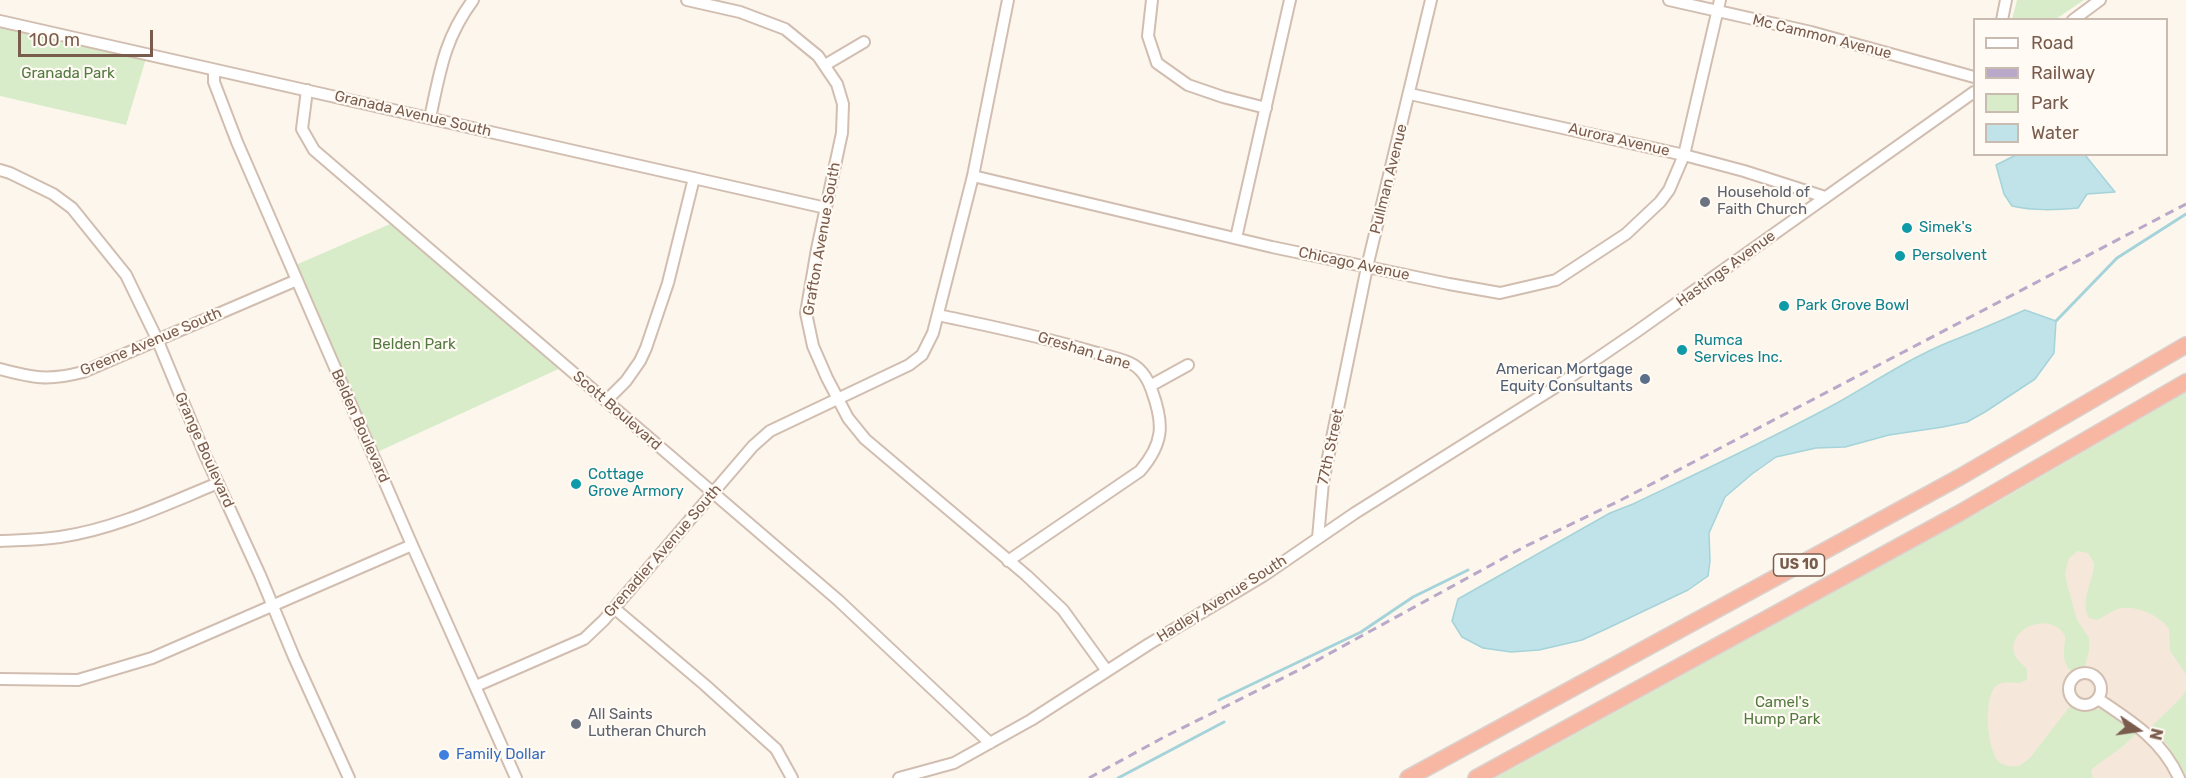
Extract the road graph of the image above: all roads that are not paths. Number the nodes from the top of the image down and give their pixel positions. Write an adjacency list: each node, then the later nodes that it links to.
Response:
1 (473, 0): 22 (street)
2 (687, 0): 15 (street, Grafton Avenue South)
3 (1008, 0): 25 (street, Grenadier Avenue South)
4 (1152, 0): 21 (street)
5 (1290, 0): 21 (street)
6 (1431, 0): 20 (street, Pullman Avenue)
7 (1669, 0): 10 (street, Mc Cammon Avenue)
8 (2006, 0): 11 (street)
9 (2100, 0): 12 (street)
10 (1718, 5): 17 (street, Mc Cammon Avenue); 23 (street, Chicago Avenue)
11 (2002, 18)
12 (2076, 18)
13 (0, 21): 16 (street, Granada Avenue South)
14 (864, 42): 15 (street)
15 (825, 65): 28 (street, Grafton Avenue South)
16 (214, 70): 18 (street, Granada Avenue South); 31 (street, Belden Boulevard)
17 (1973, 77)
18 (307, 90): 22 (street, Granada Avenue South); 42 (street, Scott Boulevard)
19 (1973, 93): 27 (street, Hastings Avenue)
20 (1410, 94): 23 (street, Aurora Avenue); 30 (street, Pullman Avenue)
21 (1266, 108): 29 (street)
22 (430, 118): 26 (street, Granada Avenue South)
23 (1684, 155): 27 (street, Aurora Avenue); 30 (street, Chicago Avenue)
24 (0, 170): 33 (street, Grange Boulevard)
25 (973, 176): 29 (street, Chicago Avenue); 32 (street, Grenadier Avenue South)
26 (694, 178): 28 (street, Granada Avenue South); 42 (street)
27 (1825, 197): 41 (street, Hastings Avenue)
28 (826, 208): 40 (street, Grafton Avenue South)
29 (1236, 238): 30 (street, Chicago Avenue)
30 (1367, 267): 35 (street, Pullman Avenue)
31 (297, 280): 33 (street, Greene Avenue South); 47 (street, Belden Boulevard)
32 (938, 315): 39 (street, Greshan Lane); 40 (street, Grenadier Avenue South)
33 (157, 339): 37 (street, Greene Avenue South); 43 (street, Grange Boulevard)
34 (2186, 345): 60 (highway, US 10)
35 (1350, 358): 45 (street, 77th Street)
36 (1188, 365): 39 (street)
37 (0, 369)
38 (2186, 382): 61 (highway, US 10)
39 (1150, 386): 48 (street, Greshan Lane)
40 (837, 398): 44 (street, Grenadier Avenue South); 48 (street, Grafton Avenue South)
41 (1535, 400): 45 (street, Hadley Avenue South)
42 (606, 401): 44 (street, Scott Boulevard)
43 (218, 483): 46 (street); 49 (street, Grange Boulevard)
44 (713, 494): 50 (street, Grenadier Avenue South); 55 (street, Scott Boulevard)
45 (1318, 538): 51 (street, Hadley Avenue South)
46 (0, 541)
47 (412, 544): 49 (street); 53 (street, Belden Boulevard)
48 (1008, 561): 51 (street, Grafton Avenue South)
49 (273, 605): 52 (street); 56 (street, Grange Boulevard)
50 (614, 608): 53 (street, Grenadier Avenue South); 58 (street)
51 (1107, 671): 55 (street, Hadley Avenue South)
52 (0, 679)
53 (476, 686): 57 (street, Belden Boulevard)
54 (2097, 699): 62 (street)
55 (990, 743): 59 (street, Hadley Avenue South)
56 (349, 778)
57 (516, 778)
58 (792, 778)
59 (899, 778)
60 (1408, 778)
61 (1476, 778)
62 (2178, 778)

